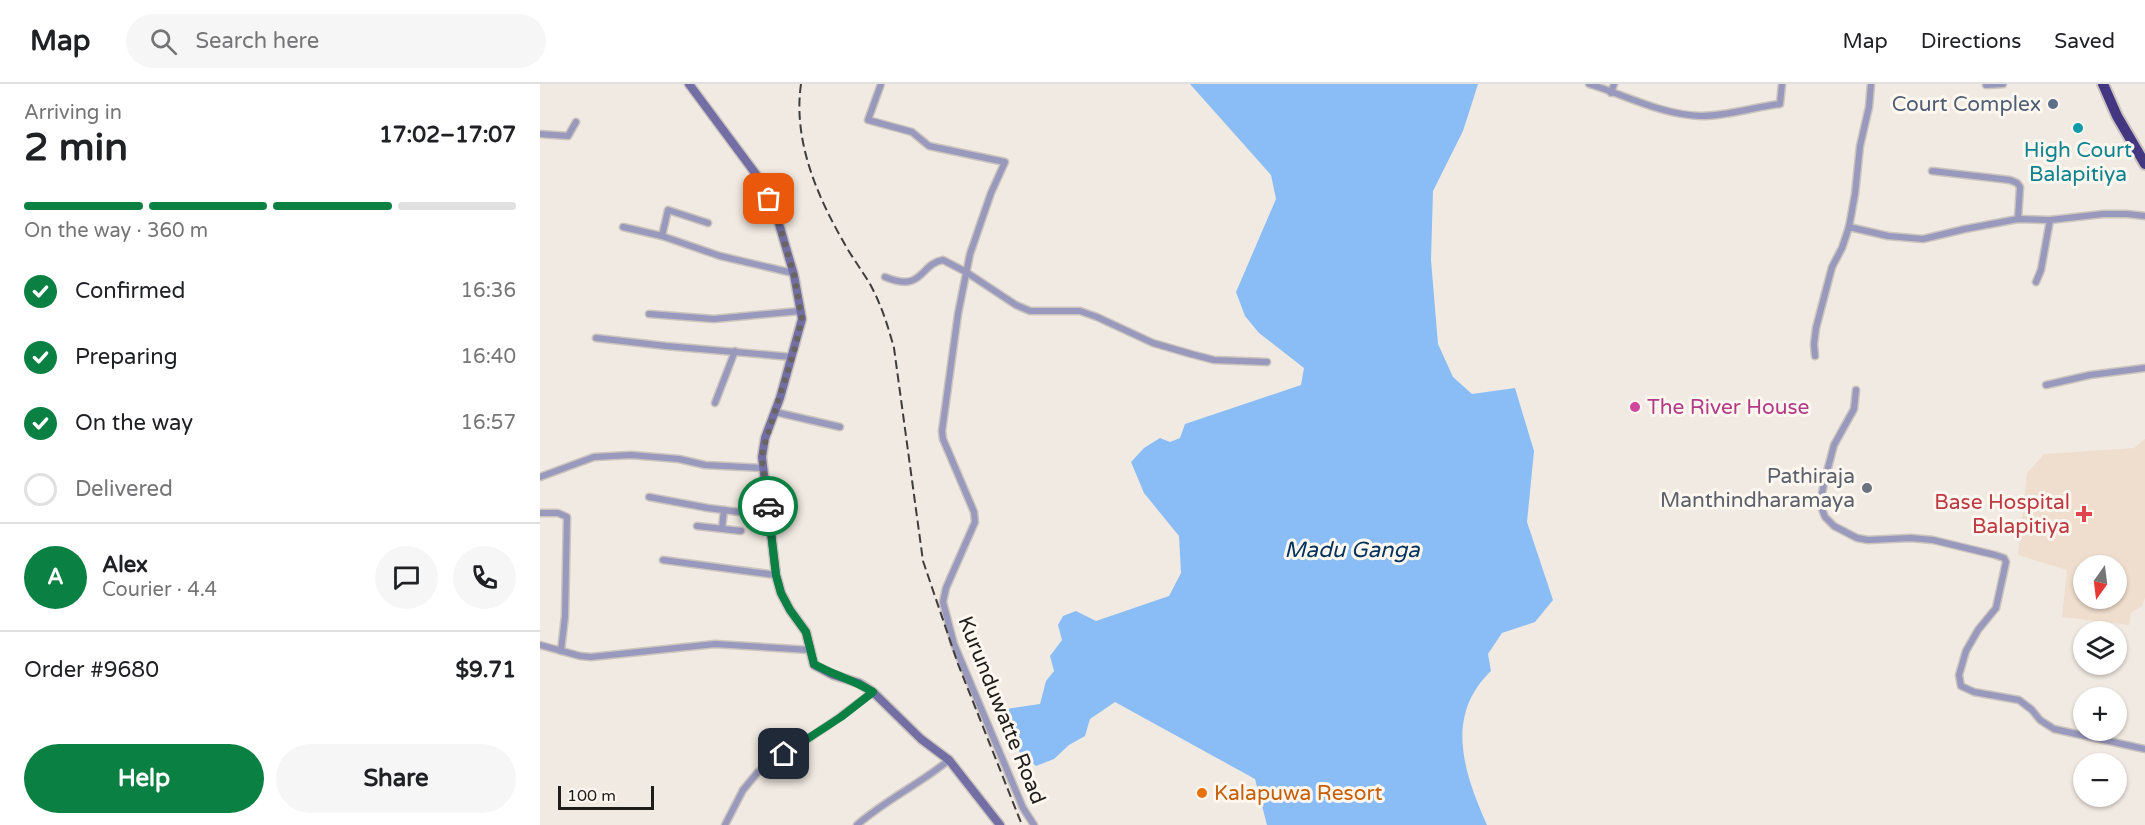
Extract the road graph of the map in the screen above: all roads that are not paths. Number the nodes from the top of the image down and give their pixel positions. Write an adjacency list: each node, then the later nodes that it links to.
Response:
1 (689, 84): 23 (street)
2 (881, 84): 22 (street, Kurunduwatte Road)
3 (1589, 84): 10 (street)
4 (1614, 84): 10 (street)
5 (1782, 84): 10 (street)
6 (1871, 84): 20 (street)
7 (2003, 84): 9 (street)
8 (2103, 84): 13 (highway)
9 (1986, 86)
10 (1611, 93)
11 (576, 122): 12 (street)
12 (540, 134)
13 (2145, 164)
14 (1932, 171): 16 (street)
15 (2145, 216): 17 (street)
16 (2018, 219): 17 (street); 20 (street)
17 (2050, 220): 25 (street)
18 (708, 223): 21 (street)
19 (623, 227): 21 (street)
20 (1849, 227): 30 (street)
21 (662, 236): 23 (street)
22 (966, 272): 24 (street); 32 (street); 59 (street, Kurunduwatte Road)
23 (793, 273): 26 (street)
24 (885, 277)
25 (2036, 282)
26 (800, 311): 27 (street); 31 (street)
27 (649, 314)
28 (596, 338): 29 (street)
29 (735, 351): 31 (street); 36 (street)
30 (1815, 356)
31 (792, 357): 37 (street)
32 (1267, 362)
33 (2145, 368): 34 (street)
34 (2046, 385)
35 (1856, 390): 54 (street)
36 (715, 403)
37 (775, 412): 38 (street); 39 (street)
38 (840, 427)
39 (763, 468): 40 (street); 44 (street)
40 (540, 477)
41 (649, 496): 42 (street)
42 (724, 510): 44 (street); 46 (street)
43 (540, 513): 52 (street)
44 (770, 516): 49 (street)
45 (697, 526): 46 (street)
46 (722, 528): 47 (street)
47 (741, 531)
48 (663, 560): 49 (street)
49 (776, 575): 51 (street)
50 (540, 645): 52 (street)
51 (810, 650): 52 (street); 53 (street)
52 (561, 651)
53 (873, 692): 55 (street); 56 (street)
54 (2145, 749)
55 (949, 760): 57 (street); 58 (street)
56 (725, 825)
57 (857, 825)
58 (1000, 825)
59 (1034, 825)

